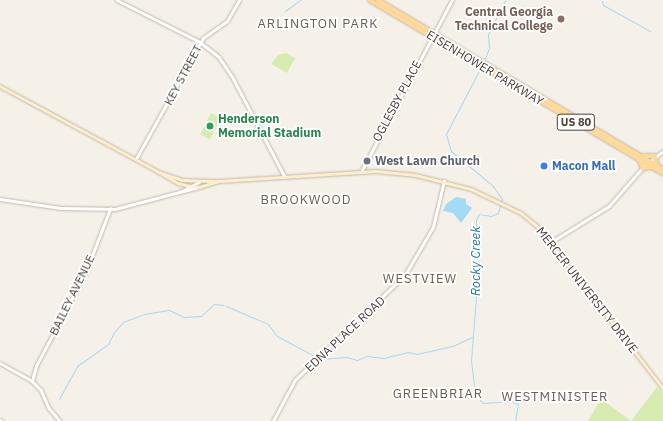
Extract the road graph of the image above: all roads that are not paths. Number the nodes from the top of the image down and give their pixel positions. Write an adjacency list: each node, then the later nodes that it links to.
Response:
1 (117, 0): 7 (street)
2 (239, 0): 7 (street, KEY STREET)
3 (370, 0): 6 (main road, EISENHOWER PARKWAY / US 80)
4 (378, 0): 6 (main road, EISENHOWER PARKWAY / US 80)
5 (452, 0): 6 (street, OGLESBY PLACE)
6 (433, 35): 11 (main road, EISENHOWER PARKWAY / US 80); 18 (street, OGLESBY PLACE)
7 (200, 42): 12 (street, KEY STREET); 21 (street)
8 (0, 86): 12 (main road, MERCER UNIVERSITY DRIVE)
9 (663, 151): 10 (street)
10 (655, 156): 11 (main road); 13 (street); 14 (main road)
11 (641, 158): 13 (main road, EISENHOWER PARKWAY / US 80); 16 (main road)
12 (136, 159): 19 (main road, MERCER UNIVERSITY DRIVE)
13 (648, 162): 14 (main road, EISENHOWER PARKWAY / US 80); 15 (main road, EISENHOWER PARKWAY / US 80); 16 (street)
14 (659, 166): 17 (main road, EISENHOWER PARKWAY / US 80)
15 (652, 167): 16 (main road); 20 (main road, EISENHOWER PARKWAY / US 80)
16 (642, 168): 30 (street)
17 (663, 169)
18 (362, 170): 21 (main road, MERCER UNIVERSITY DRIVE); 23 (main road, MERCER UNIVERSITY DRIVE)
19 (159, 172): 24 (main road, MERCER UNIVERSITY DRIVE); 25 (main road, MERCER UNIVERSITY DRIVE)
20 (663, 173)
21 (285, 177): 22 (main road, MERCER UNIVERSITY DRIVE)
22 (219, 181): 24 (main road, MERCER UNIVERSITY DRIVE); 26 (main road, MERCER UNIVERSITY DRIVE)
23 (444, 181): 30 (main road, MERCER UNIVERSITY DRIVE); 35 (street, EDNA PLACE ROAD)
24 (199, 182): 25 (street)
25 (190, 186): 26 (main road, MERCER UNIVERSITY DRIVE); 27 (street)
26 (199, 187): 27 (street)
27 (181, 192): 29 (street)
28 (0, 199): 29 (street)
29 (110, 209): 32 (street, BAILEY AVENUE)
30 (550, 242): 33 (main road, MERCER UNIVERSITY DRIVE)
31 (0, 363): 32 (street)
32 (32, 381): 34 (street)
33 (663, 388)
34 (60, 421)
35 (273, 421)

